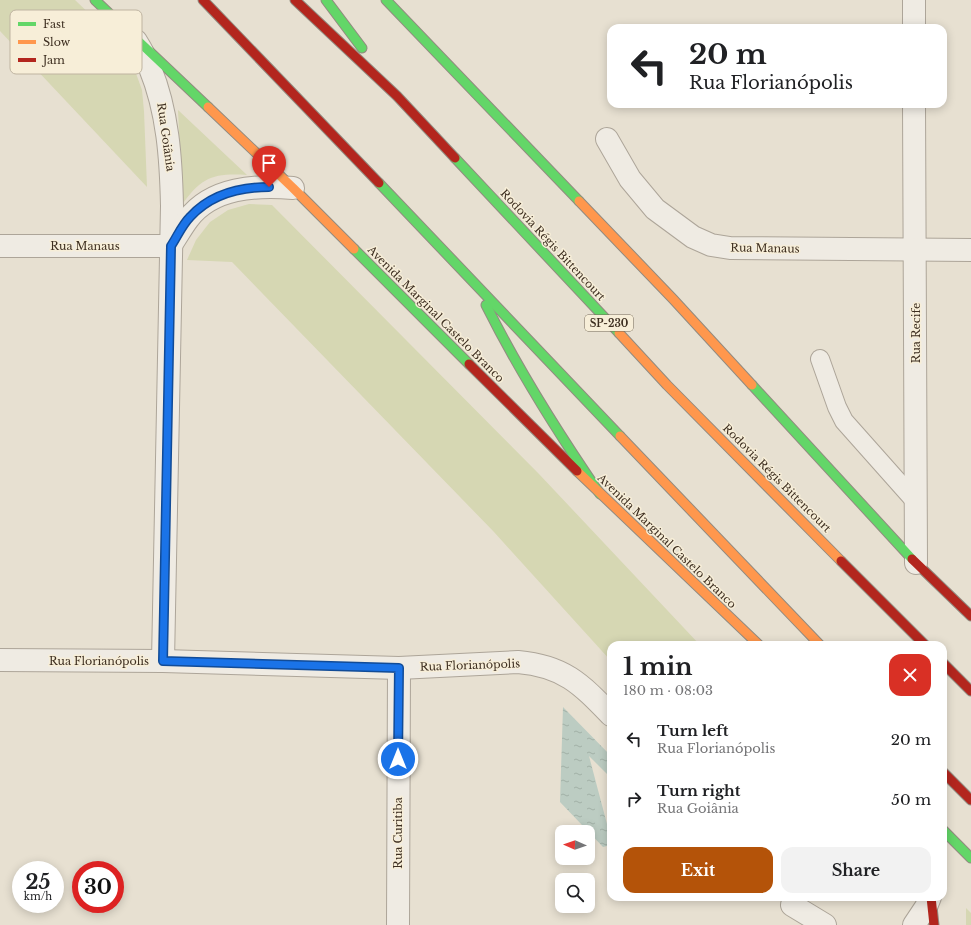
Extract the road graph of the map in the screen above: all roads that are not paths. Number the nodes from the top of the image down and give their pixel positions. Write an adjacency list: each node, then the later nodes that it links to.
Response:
1 (95, 0): 7 (main road, Avenida Marginal Castelo Branco)
2 (203, 0): 19 (main road)
3 (295, 0): 11 (main road, Rodovia Régis Bittencourt / SP-230)
4 (326, 0): 11 (main road)
5 (386, 0): 23 (main road)
6 (914, 0): 8 (street)
7 (106, 10)
8 (914, 24)
9 (142, 44): 14 (main road, Avenida Marginal Castelo Branco)
10 (142, 52): 16 (street, Rua Goiânia)
11 (397, 96): 27 (main road, Rodovia Régis Bittencourt / SP-230)
12 (914, 108): 17 (street, Rua Recife)
13 (606, 139): 17 (street, Rua Manaus)
14 (293, 188): 16 (street); 21 (main road, Avenida Marginal Castelo Branco)
15 (0, 246): 16 (street, Rua Manaus)
16 (171, 246): 29 (street, Rua Goiânia)
17 (916, 250): 18 (street, Rua Manaus); 22 (street, Rua Recife)
18 (971, 250)
19 (477, 286): 21 (main road); 26 (main road)
20 (820, 359): 22 (lane)
21 (600, 494): 25 (main road, Avenida Marginal Castelo Branco)
22 (916, 502): 23 (street, Rua Recife)
23 (916, 563): 24 (main road)
24 (971, 616)
25 (755, 641)
26 (816, 641)
27 (921, 641)
28 (0, 660): 29 (street, Rua Florianópolis)
29 (163, 661): 31 (street, Rua Florianópolis)
30 (947, 667): 32 (main road)
31 (399, 668): 33 (street, Rua Florianópolis); 41 (street, Rua Curitiba)
32 (971, 691)
33 (607, 711)
34 (947, 776): 35 (main road)
35 (971, 800)
36 (947, 834): 37 (main road)
37 (971, 858)
38 (788, 901): 42 (street); 43 (street)
39 (929, 901): 44 (street)
40 (931, 901): 45 (main road)
41 (398, 925)
42 (811, 925)
43 (825, 925)
44 (914, 925)
45 (934, 925)

